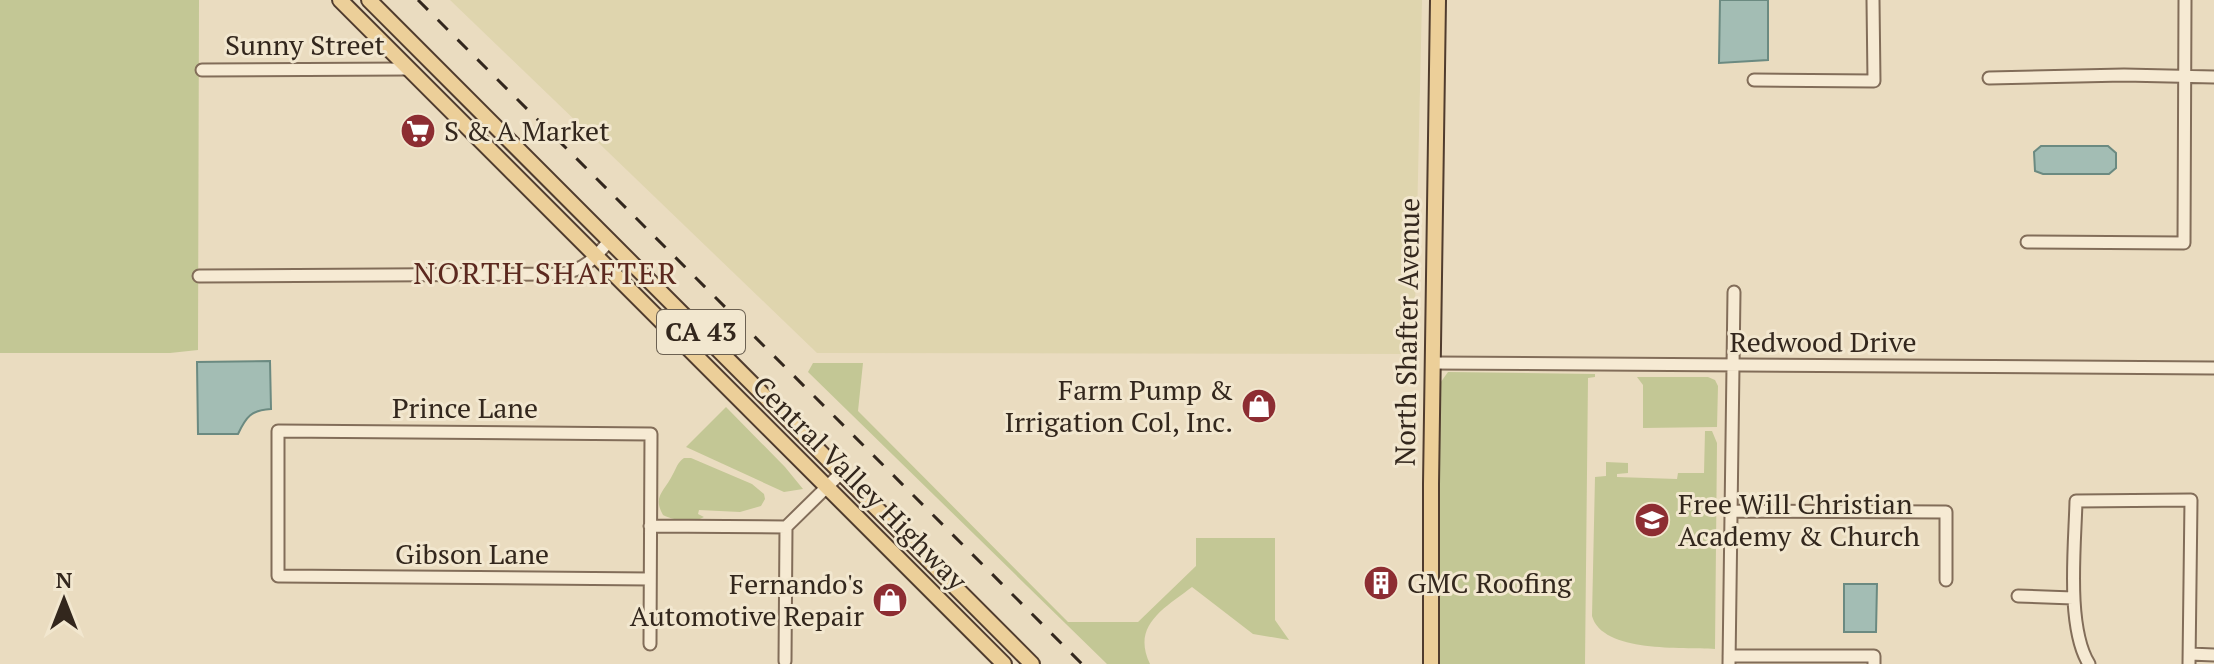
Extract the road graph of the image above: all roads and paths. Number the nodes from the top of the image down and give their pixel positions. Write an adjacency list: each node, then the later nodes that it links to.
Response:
1 (340, 0): 6 (main road, Central Valley Highway / CA 43)
2 (369, 0): 12 (main road, Central Valley Highway / CA 43)
3 (1438, 0): 17 (main road, North Shafter Avenue)
4 (1873, 0): 11 (street)
5 (2185, 0): 8 (street)
6 (408, 69): 7 (street, Sunny Street); 14 (main road, Central Valley Highway / CA 43)
7 (202, 70)
8 (2184, 77): 9 (street); 10 (street); 13 (street)
9 (2214, 77)
10 (1989, 78)
11 (1754, 80)
12 (610, 240): 14 (street); 20 (main road, Central Valley Highway / CA 43)
13 (2027, 242)
14 (596, 256): 15 (street); 21 (main road, Central Valley Highway / CA 43)
15 (199, 276)
16 (1734, 292): 18 (street)
17 (1432, 363): 18 (street, Redwood Drive); 38 (main road, North Shafter Avenue)
18 (1732, 366): 19 (street, Redwood Drive); 22 (street)
19 (2214, 368)
20 (841, 473): 21 (street); 37 (main road, Central Valley Highway / CA 43)
21 (826, 486): 24 (street); 36 (main road, Central Valley Highway / CA 43)
22 (1731, 511): 27 (street); 33 (street)
23 (650, 526): 24 (street); 25 (street, Prince Lane); 26 (street)
24 (786, 527): 35 (street)
25 (293, 577): 26 (street, Gibson Lane)
26 (650, 579): 30 (street)
27 (1946, 580)
28 (2018, 596): 29 (street)
29 (2073, 598): 32 (street); 39 (street)
30 (650, 644)
31 (2214, 655): 32 (street)
32 (2189, 659)
33 (1729, 660): 34 (street)
34 (1874, 660)
35 (785, 661)
36 (1004, 664)
37 (1032, 664)
38 (1431, 664)
39 (2089, 664)

